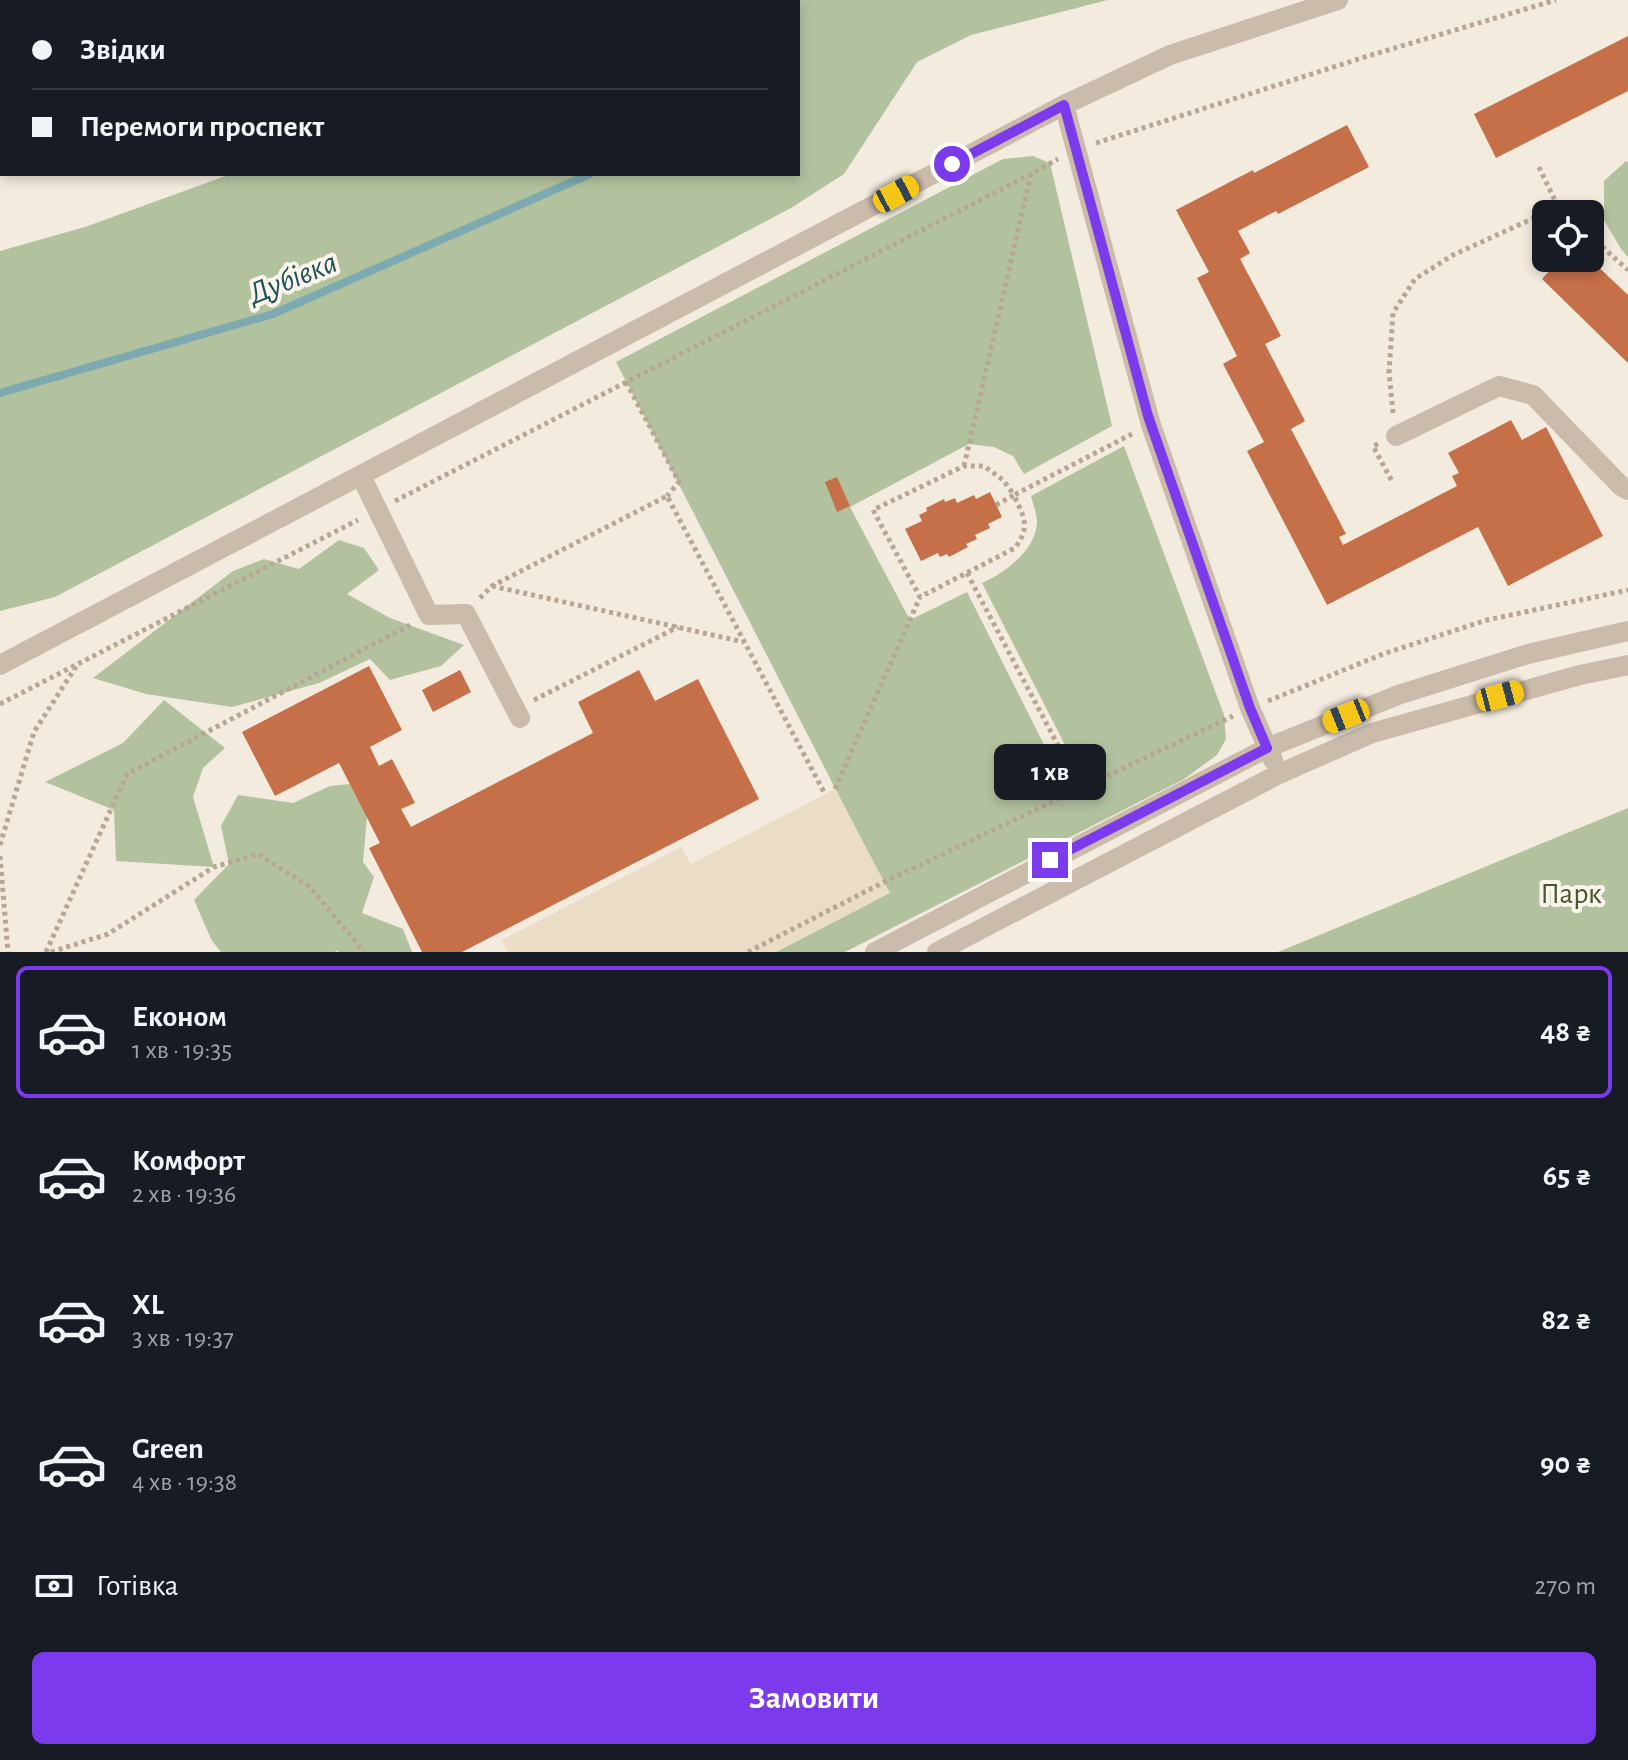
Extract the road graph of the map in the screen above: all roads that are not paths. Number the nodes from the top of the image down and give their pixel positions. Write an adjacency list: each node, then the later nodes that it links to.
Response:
1 (1338, 0): 2 (street)
2 (1064, 105): 4 (street); 10 (street)
3 (1396, 436): 5 (street)
4 (361, 476): 7 (street); 9 (street)
5 (1628, 490)
6 (1628, 631): 10 (street)
7 (0, 665)
8 (1628, 665): 11 (street)
9 (518, 713)
10 (1267, 748): 11 (street); 12 (street)
11 (1279, 774): 13 (street)
12 (875, 952)
13 (937, 952)

